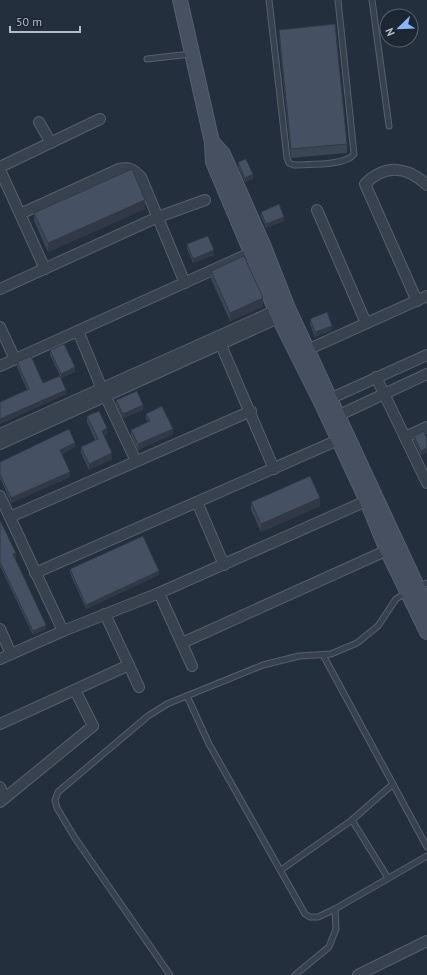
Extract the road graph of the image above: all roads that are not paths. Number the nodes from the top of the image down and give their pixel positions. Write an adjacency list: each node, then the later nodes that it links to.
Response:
1 (180, 0): 9 (street)
2 (270, 0): 8 (lane)
3 (338, 0): 5 (lane)
4 (372, 0): 13 (lane)
5 (340, 25): 6 (lane); 8 (lane)
6 (333, 26)
7 (280, 31): 8 (lane)
8 (273, 32)
9 (192, 54): 10 (lane); 21 (street)
10 (147, 59)
11 (100, 119): 14 (street)
12 (39, 122): 14 (street)
13 (389, 126)
14 (50, 143): 15 (street)
15 (0, 169): 19 (street)
16 (427, 185): 26 (street)
17 (205, 200): 20 (street)
18 (317, 210): 28 (street)
19 (20, 214): 20 (street); 22 (street)
20 (158, 217): 22 (street); 23 (street)
21 (258, 250): 23 (street); 27 (street)
22 (45, 269): 24 (street)
23 (185, 283): 30 (street)
24 (0, 289)
25 (427, 296): 26 (street)
26 (416, 301): 28 (street)
27 (283, 312): 31 (street); 32 (street); 40 (street)
28 (366, 323): 32 (street)
29 (0, 328): 34 (street)
30 (78, 331): 34 (street); 38 (street)
31 (220, 341): 38 (street); 41 (street)
32 (307, 350): 40 (street)
33 (427, 355): 37 (street)
34 (15, 359): 35 (street)
35 (0, 366)
36 (427, 374): 39 (street)
37 (376, 377): 39 (street); 40 (street)
38 (104, 393): 44 (street); 47 (street); 48 (street)
39 (384, 394): 42 (street); 45 (street)
40 (326, 400): 42 (street)
41 (251, 410): 48 (street); 49 (street)
42 (333, 418): 46 (street)
43 (427, 427): 45 (street)
44 (0, 434)
45 (405, 437): 50 (street)
46 (342, 438): 49 (street); 52 (street)
47 (0, 444)
48 (136, 461): 54 (street)
49 (274, 469): 53 (street)
50 (427, 482)
51 (0, 496): 54 (street)
52 (371, 499): 55 (street); 56 (street)
53 (197, 502): 56 (street); 57 (street)
54 (10, 517): 57 (street)
55 (392, 548): 58 (street); 65 (street)
56 (224, 565): 59 (street)
57 (36, 573): 63 (street)
58 (417, 588): 60 (street); 64 (street); 67 (lane)
59 (160, 593): 61 (street); 65 (street)
60 (427, 608)
61 (105, 614): 63 (street); 69 (street)
62 (0, 629): 66 (street)
63 (63, 631): 66 (street)
64 (427, 632)
65 (182, 643): 70 (street)
66 (11, 654): 68 (street)
67 (323, 655): 73 (lane); 75 (lane)
68 (0, 659)
69 (129, 665): 71 (street); 72 (street)
70 (192, 666)
71 (139, 687)
72 (75, 690): 74 (street); 77 (street)
73 (187, 696): 81 (lane); 85 (lane)
74 (0, 724)
75 (393, 784): 78 (lane); 79 (lane)
76 (0, 787): 77 (street)
77 (2, 800)
78 (352, 820): 81 (lane); 82 (lane)
79 (427, 847)
80 (427, 856): 82 (lane)
81 (280, 870): 83 (lane)
82 (388, 878): 83 (lane)
83 (335, 909): 86 (lane)
84 (427, 941): 87 (street)
85 (170, 975)
86 (295, 975)
87 (358, 975)

